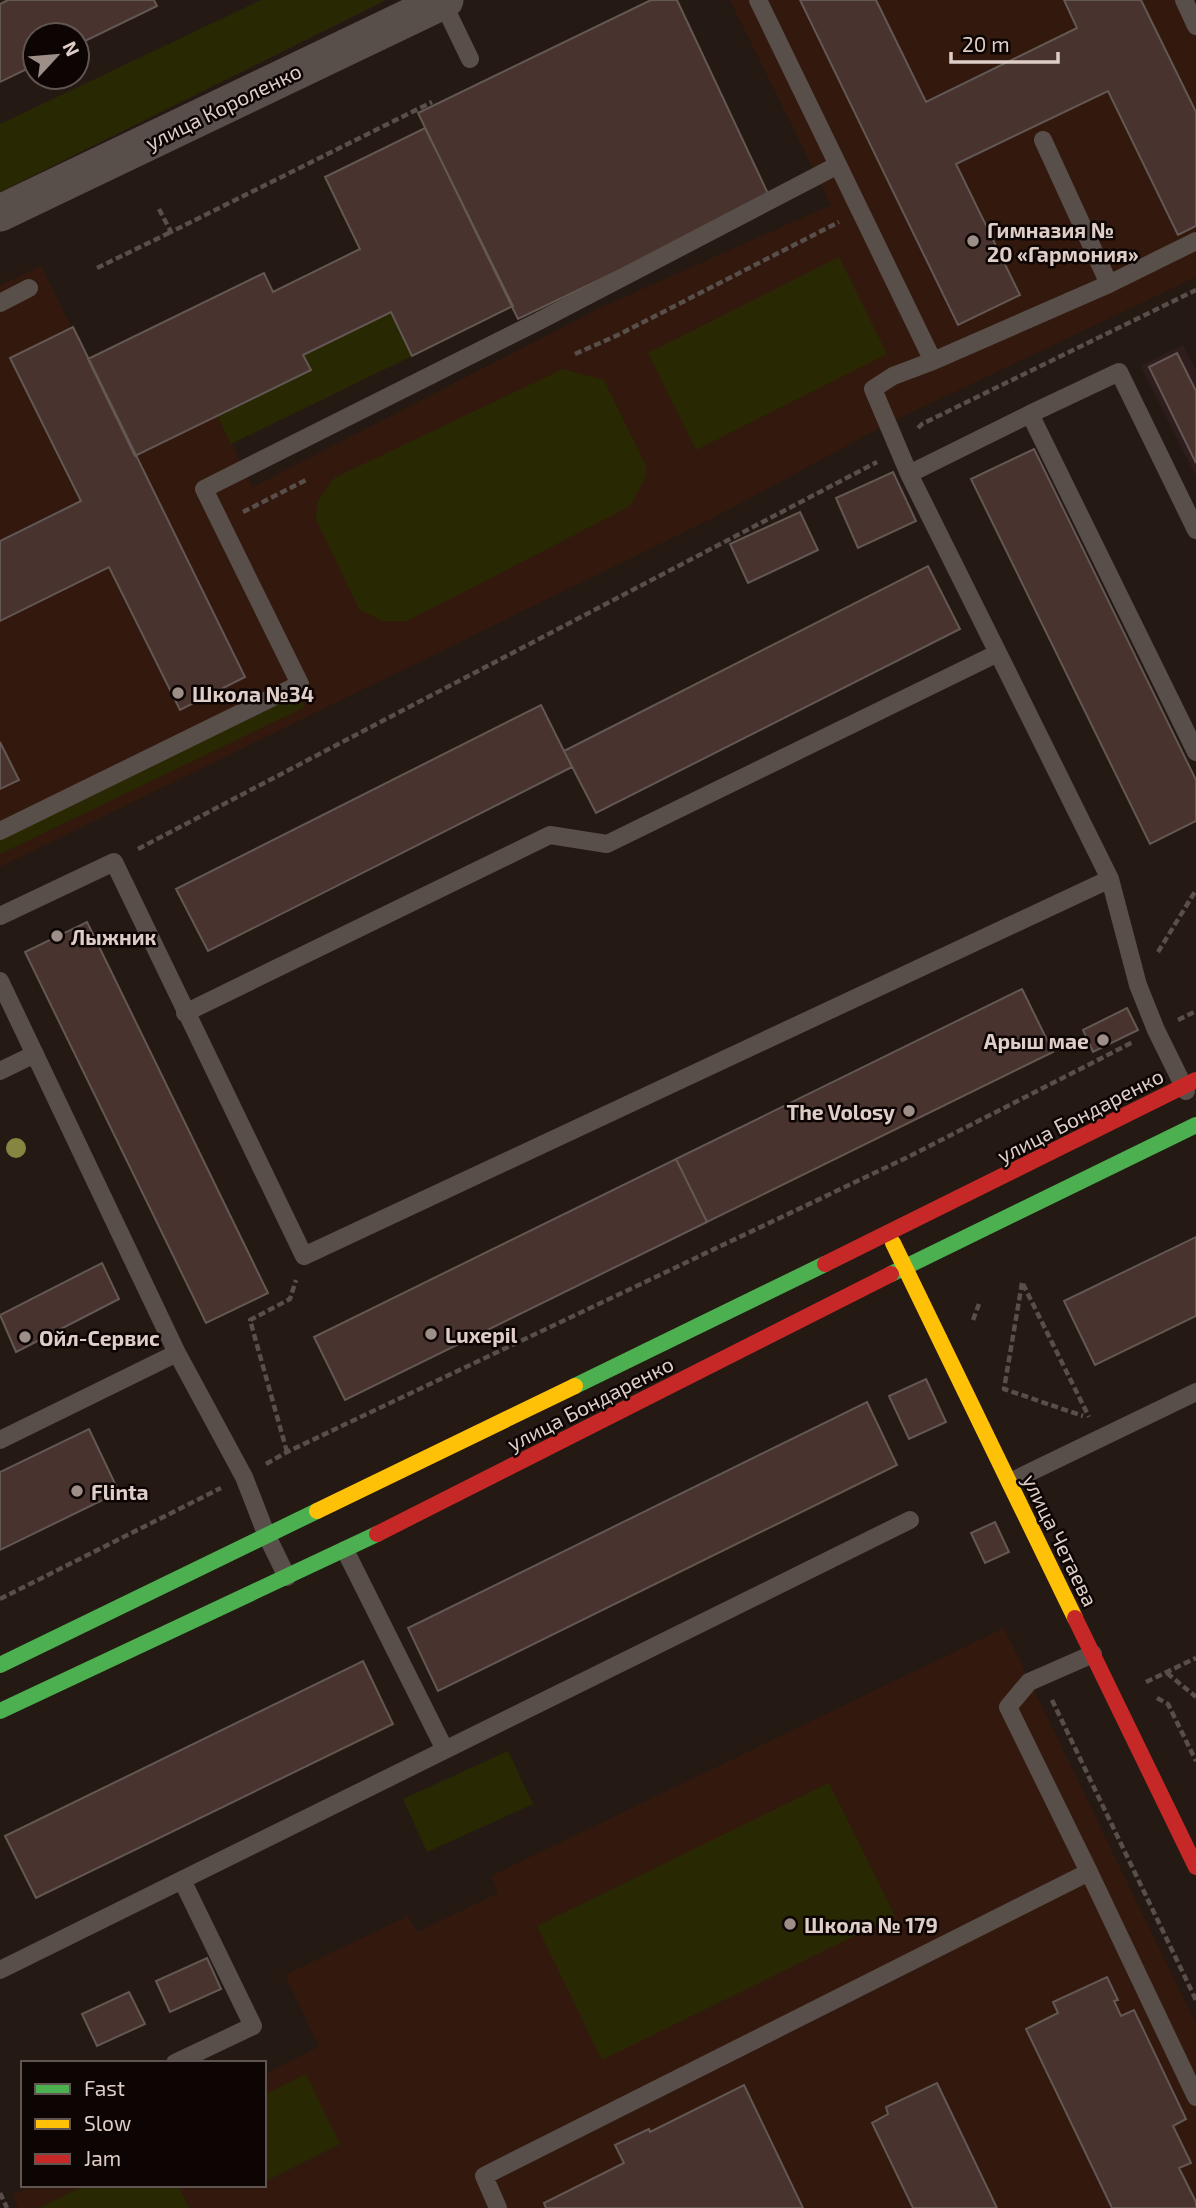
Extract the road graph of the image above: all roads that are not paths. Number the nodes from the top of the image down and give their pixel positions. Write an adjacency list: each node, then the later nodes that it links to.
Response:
1 (758, 0): 7 (lane)
2 (1184, 0): 4 (lane)
3 (444, 1): 5 (lane); 8 (street, улица Короленко)
4 (1196, 26)
5 (470, 59)
6 (1043, 141): 10 (lane)
7 (838, 165): 13 (lane); 19 (lane)
8 (0, 213)
9 (1196, 241): 10 (lane)
10 (1109, 284): 13 (lane)
11 (29, 288): 12 (lane)
12 (0, 303)
13 (933, 361): 15 (lane)
14 (1030, 414): 15 (lane); 16 (lane); 18 (lane)
15 (909, 474): 17 (lane)
16 (1196, 530)
17 (998, 653): 20 (lane); 23 (lane)
18 (1196, 752)
19 (0, 831)
20 (1110, 879): 23 (lane); 26 (lane)
21 (0, 916): 23 (lane)
22 (0, 981): 24 (lane)
23 (185, 1013)
24 (35, 1054): 25 (lane); 31 (lane)
25 (0, 1071)
26 (1190, 1083): 27 (lane); 29 (street, улица Бондаренко)
27 (1196, 1113)
28 (1196, 1125): 30 (street, улица Бондаренко)
29 (888, 1232): 30 (street, улица Четаева); 36 (street, улица Бондаренко)
30 (905, 1266): 34 (street, улица Четаева); 37 (street, улица Бондаренко)
31 (177, 1353): 33 (lane); 36 (lane)
32 (1196, 1392): 34 (lane)
33 (0, 1440)
34 (1010, 1482): 39 (street, улица Четаева)
35 (910, 1520): 42 (lane)
36 (267, 1535): 38 (lane); 40 (street, улица Бондаренко)
37 (345, 1550): 38 (street, улица Бондаренко); 42 (lane)
38 (287, 1577): 41 (street, улица Бондаренко)
39 (1093, 1654): 43 (street, улица Четаева); 44 (lane)
40 (0, 1665)
41 (0, 1711)
42 (444, 1750): 45 (lane)
43 (1196, 1867)
44 (1088, 1872): 48 (lane); 49 (lane)
45 (182, 1880): 46 (lane); 47 (lane)
46 (0, 1970)
47 (179, 2061)
48 (1196, 2097)
49 (498, 2208)

